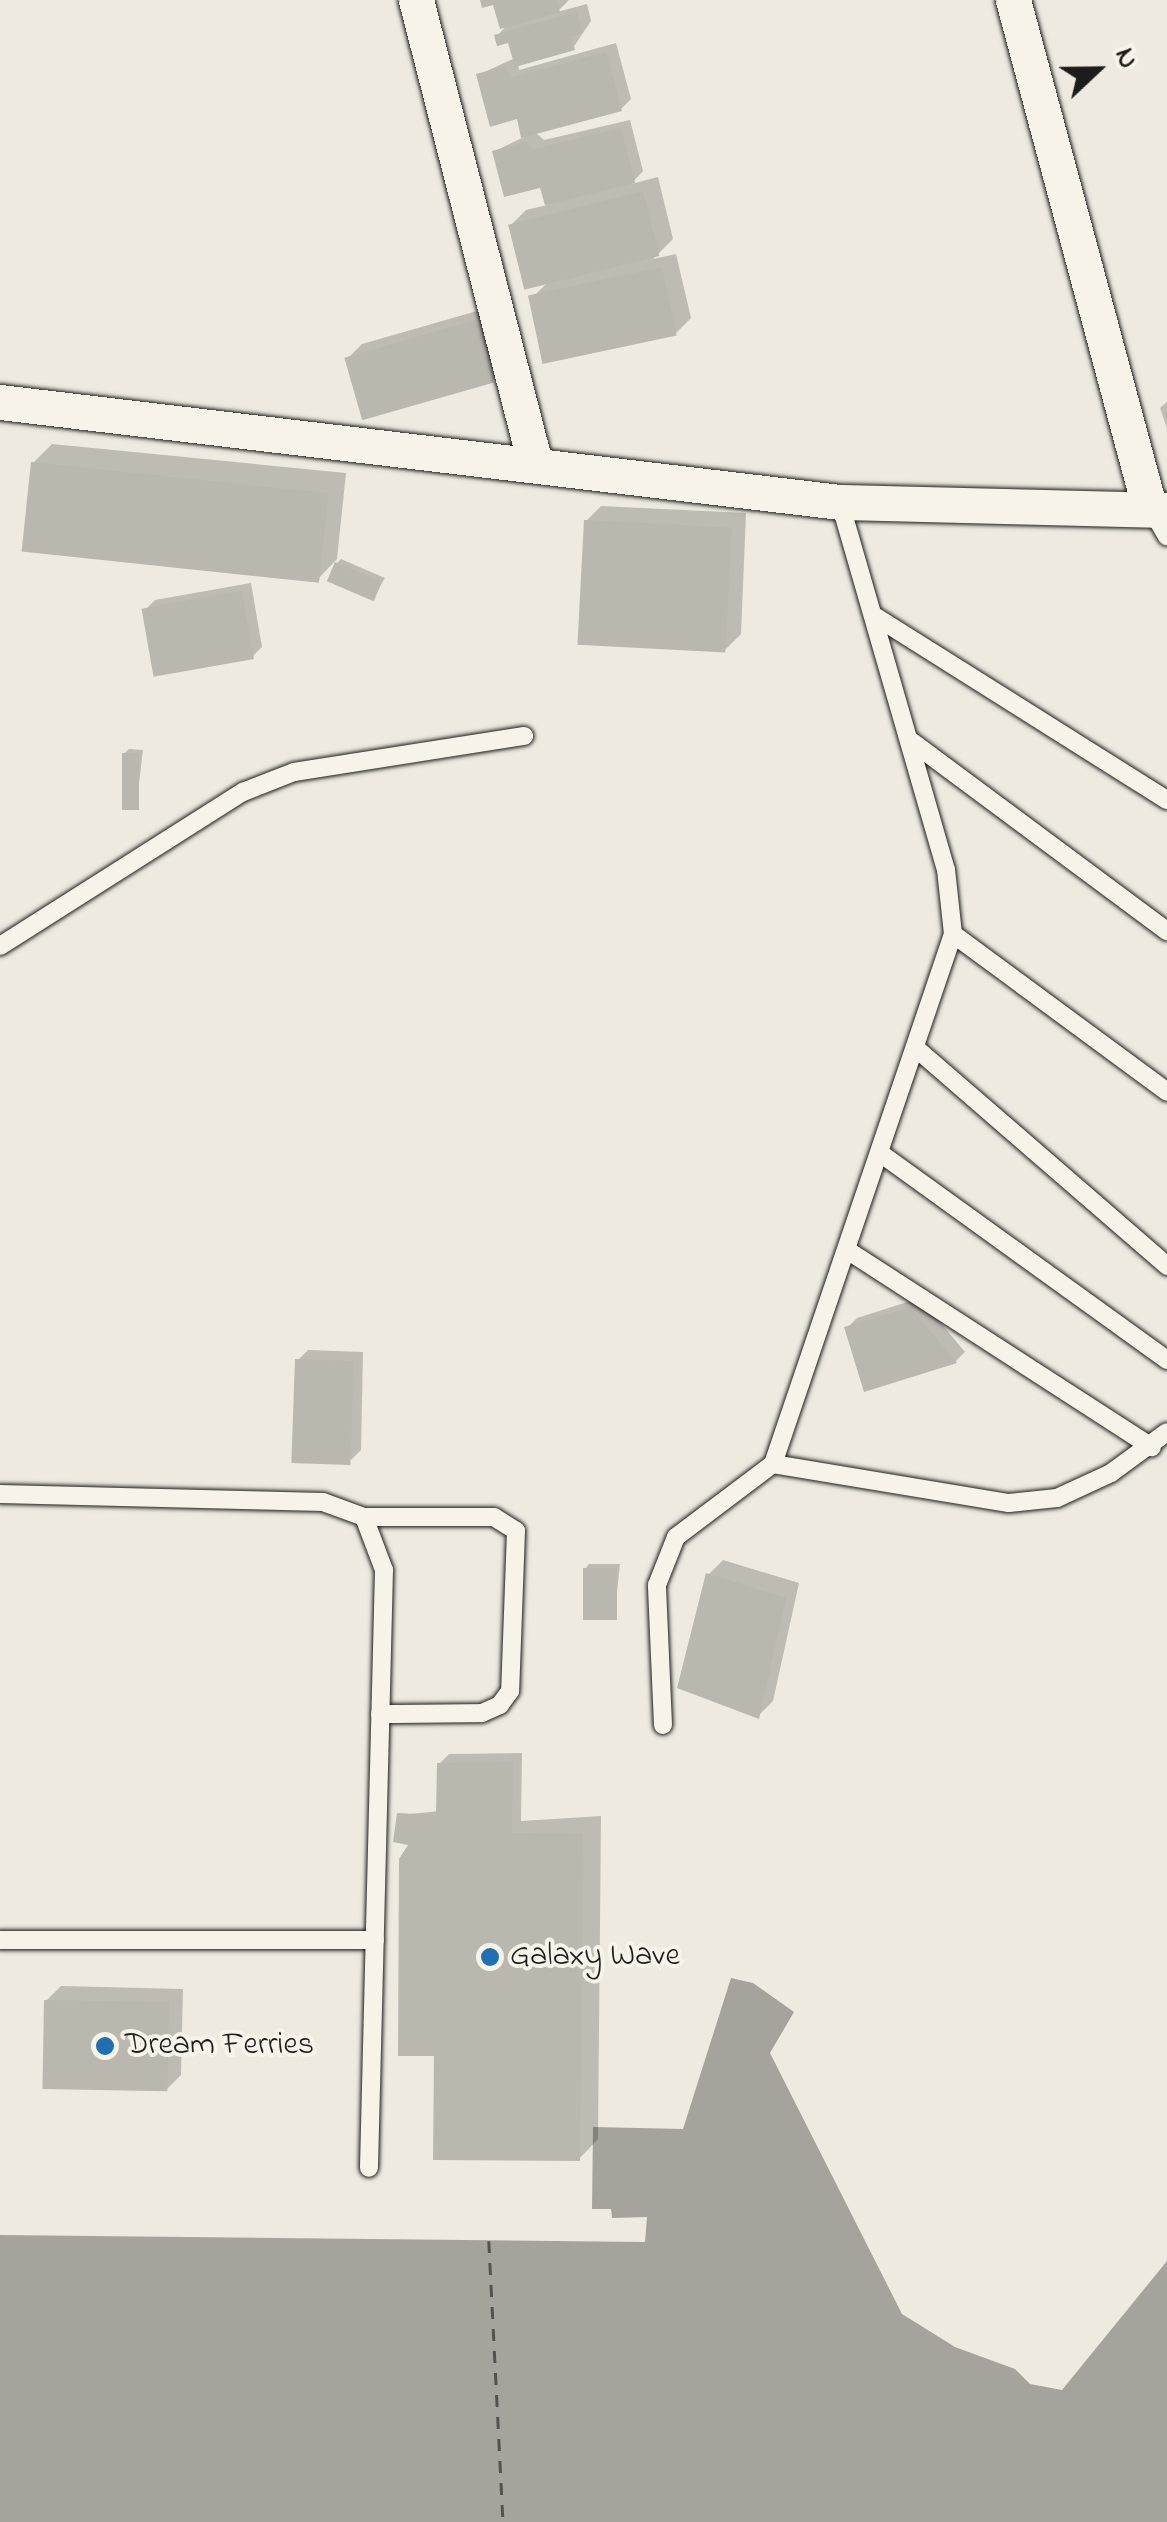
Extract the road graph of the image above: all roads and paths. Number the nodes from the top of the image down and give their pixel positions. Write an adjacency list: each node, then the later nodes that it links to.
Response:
1 (416, 0): 4 (street)
2 (1014, 0): 6 (street)
3 (0, 402): 4 (street)
4 (535, 464): 5 (street)
5 (840, 502): 6 (street); 8 (lane)
6 (1158, 508): 7 (lane)
7 (1167, 537)
8 (874, 615): 10 (lane); 11 (lane)
9 (524, 736): 14 (lane)
10 (911, 741): 12 (lane); 13 (lane)
11 (1167, 800)
12 (1167, 931)
13 (953, 934): 15 (lane); 16 (lane)
14 (0, 946)
15 (918, 1050): 17 (lane); 19 (lane)
16 (1167, 1092)
17 (880, 1153): 18 (lane); 20 (lane)
18 (847, 1250): 22 (lane); 23 (lane)
19 (1167, 1266)
20 (1167, 1360)
21 (1167, 1432): 22 (lane)
22 (1152, 1447): 23 (lane)
23 (773, 1464): 27 (lane)
24 (0, 1494): 25 (lane)
25 (364, 1517): 26 (lane); 26 (lane)
26 (380, 1714): 29 (lane)
27 (664, 1725)
28 (0, 1940): 29 (lane)
29 (376, 1940): 30 (lane)
30 (369, 2168)

